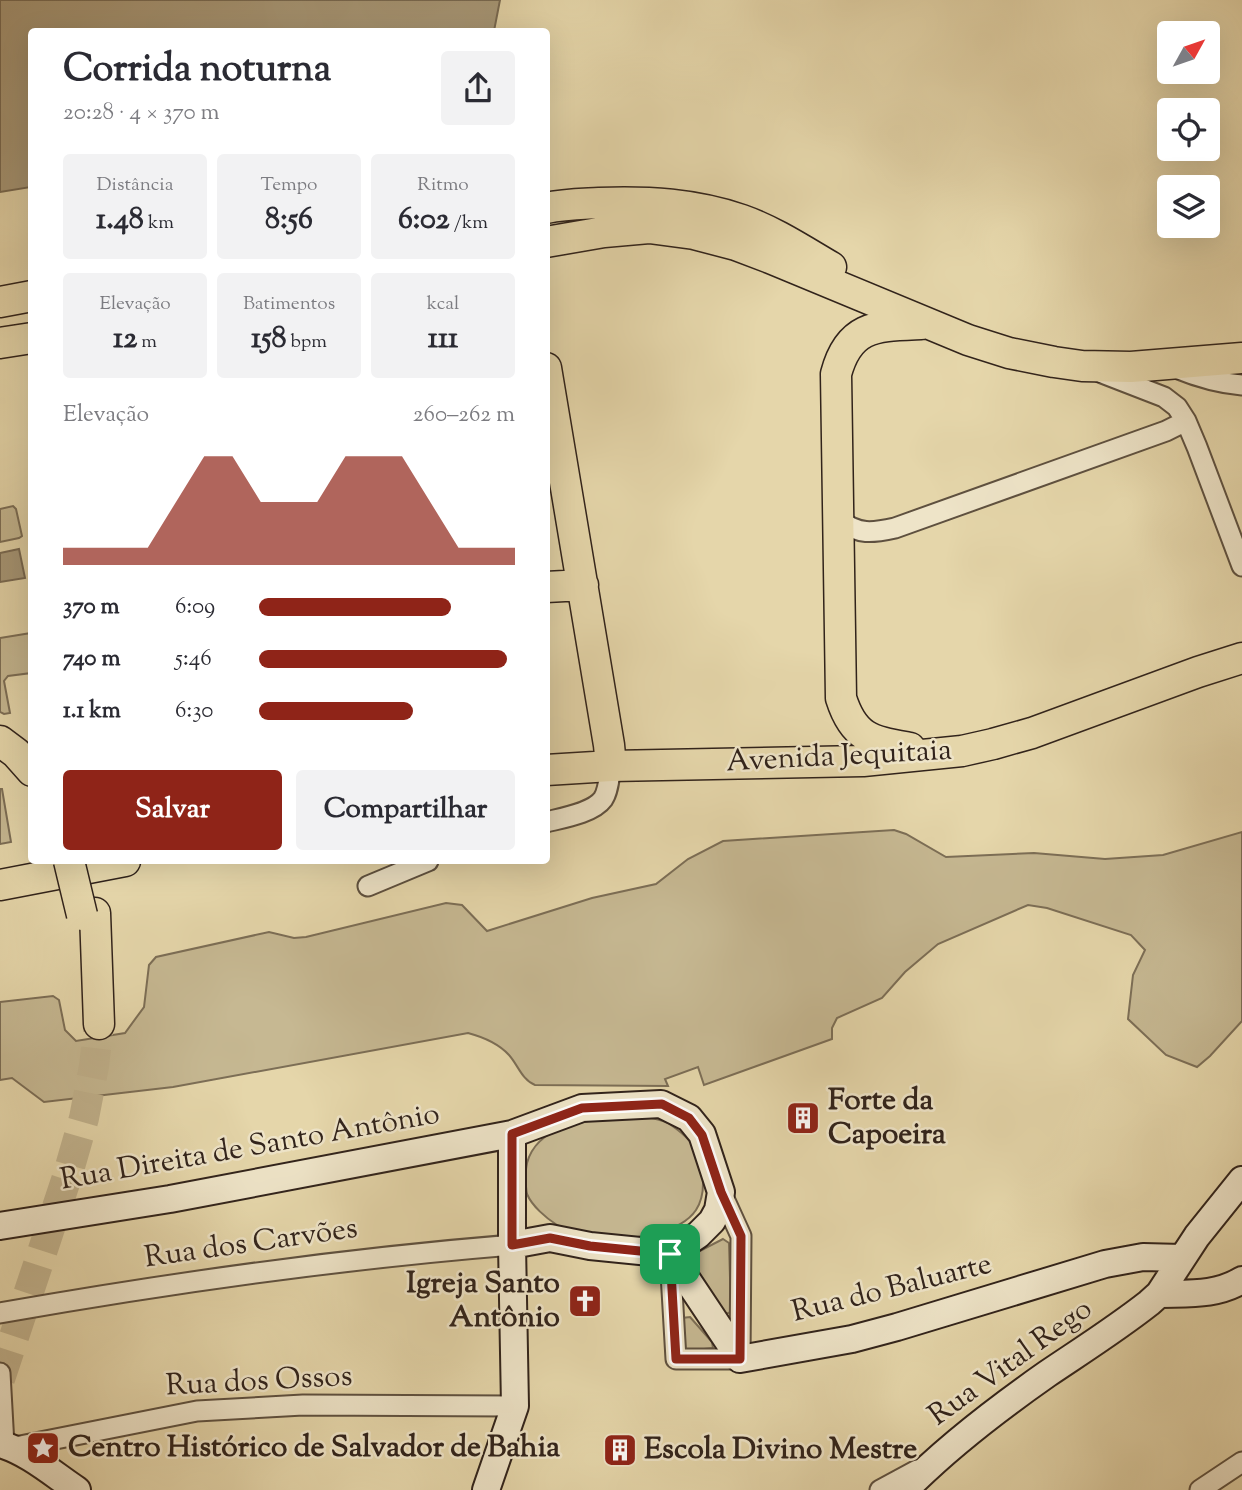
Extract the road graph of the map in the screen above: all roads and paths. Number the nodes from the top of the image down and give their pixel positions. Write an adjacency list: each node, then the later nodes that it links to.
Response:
1 (550, 207): 5 (main road)
2 (550, 241): 5 (main road)
3 (28, 297): 4 (main road)
4 (0, 302)
5 (928, 324): 10 (main road); 14 (main road)
6 (28, 339): 7 (main road)
7 (0, 343)
8 (1242, 358): 9 (main road)
9 (1169, 365): 10 (main road); 11 (street)
10 (1082, 366): 13 (street)
11 (1242, 385)
12 (550, 391): 16 (main road)
13 (1186, 421): 14 (street); 15 (street)
14 (839, 520): 20 (main road)
15 (1242, 566)
16 (583, 585): 17 (main road); 22 (main road)
17 (550, 587)
18 (1242, 658): 20 (main road, Avenida Jequitaia)
19 (0, 741): 21 (main road)
20 (938, 754): 22 (main road, Avenida Jequitaia)
21 (28, 766)
22 (611, 766): 23 (main road, Avenida Jequitaia); 24 (street)
23 (550, 770)
24 (550, 821)
25 (70, 864): 31 (main road, bridge)
26 (90, 864): 31 (main road)
27 (109, 864): 29 (main road)
28 (421, 864): 30 (street)
29 (0, 885)
30 (368, 886)
31 (89, 914): 32 (main road)
32 (99, 1024)
33 (512, 1134): 35 (street, Rua Direita de Santo Antônio); 36 (street, Rua Direita de Santo Antônio); 37 (street)
34 (1242, 1180): 39 (street)
35 (721, 1192): 38 (street); 44 (street)
36 (0, 1226)
37 (512, 1245): 38 (street); 43 (street, Rua dos Carvões); 46 (street)
38 (670, 1254): 44 (street); 44 (street)
39 (1182, 1258): 40 (street, Rua do Baluarte); 41 (street); 42 (street)
40 (1123, 1260): 42 (street); 44 (street, Rua do Baluarte)
41 (1233, 1285): 42 (street)
42 (1154, 1299): 48 (street, Rua Vital Rego)
43 (0, 1313)
44 (740, 1359)
45 (0, 1373): 47 (street)
46 (515, 1406): 47 (street, Rua dos Ossos); 51 (street)
47 (5, 1446): 50 (street)
48 (934, 1461): 52 (street); 53 (street, Rua Vital Rego)
49 (1242, 1462): 54 (street)
50 (77, 1490)
51 (486, 1490)
52 (880, 1490)
53 (905, 1490)
54 (1200, 1490)

